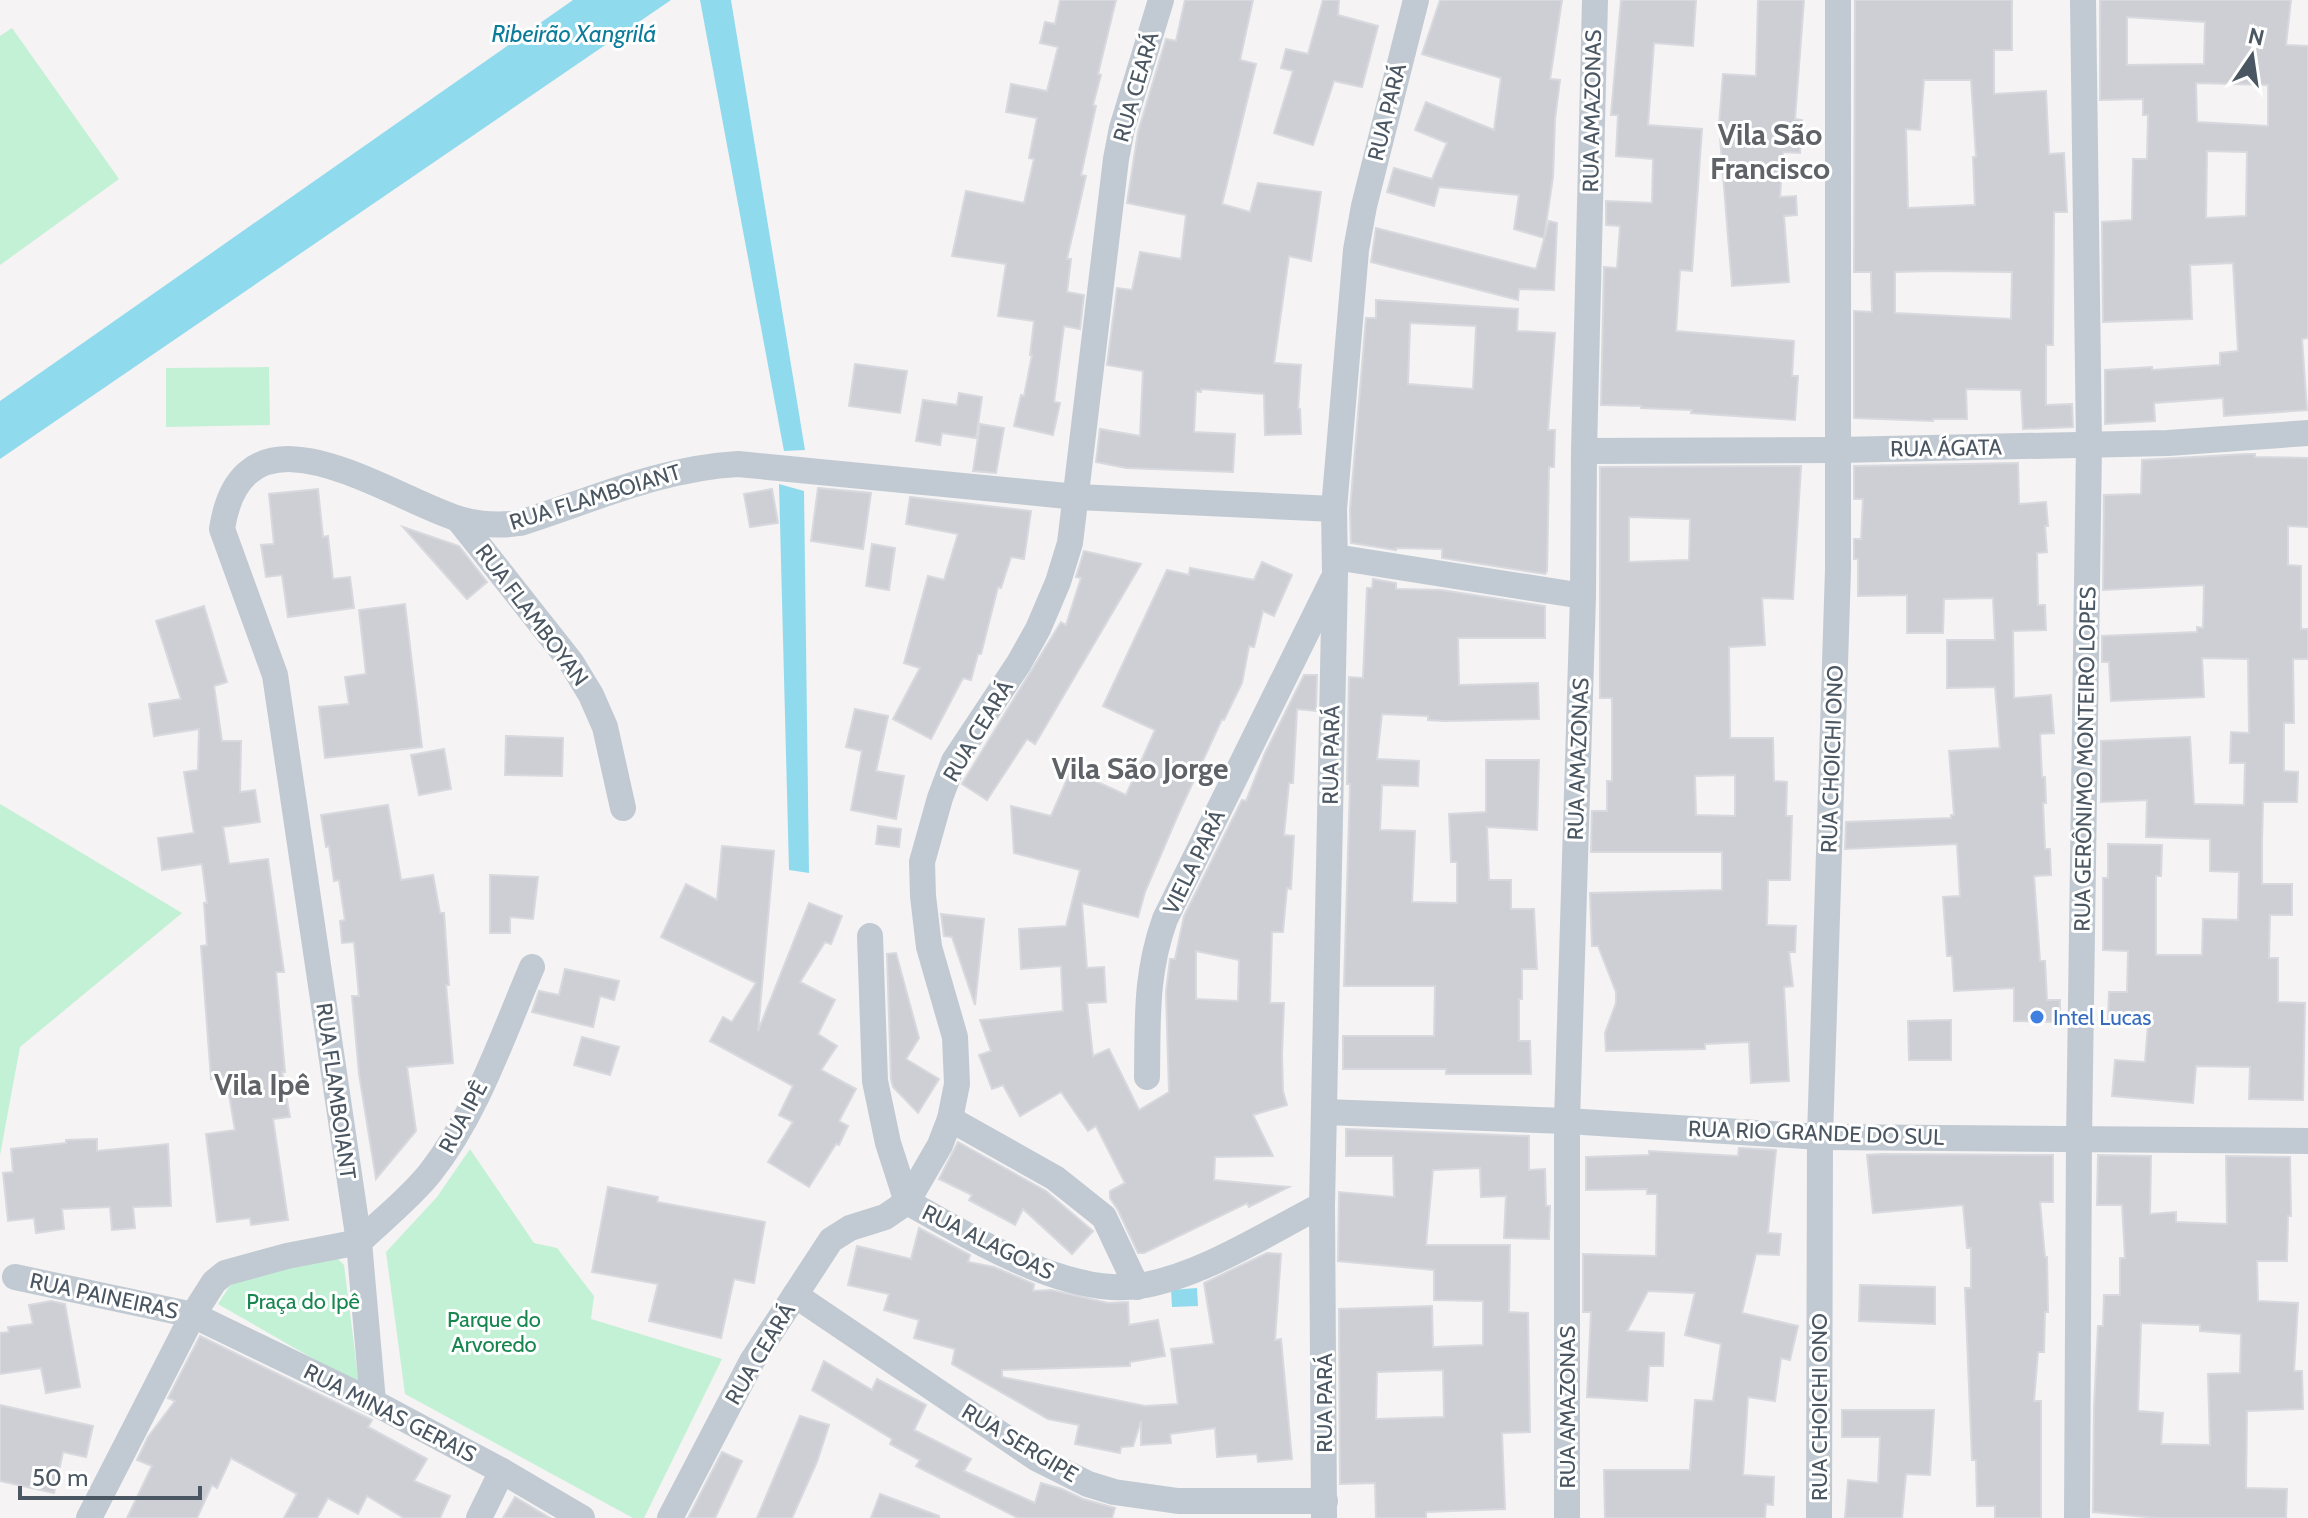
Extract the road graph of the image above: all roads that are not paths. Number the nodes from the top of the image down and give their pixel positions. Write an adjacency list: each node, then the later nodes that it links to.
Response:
1 (1161, 0): 10 (street, RUA CEARÁ)
2 (1416, 0): 11 (street, RUA PARÁ)
3 (1595, 0): 9 (street, RUA AMAZONAS)
4 (1838, 0): 8 (street, RUA CHOICHI ONO)
5 (2083, 0): 7 (street, RUA GERÔNIMO MONTEIRO LOPES)
6 (2308, 433): 7 (street, RUA ÁGATA)
7 (2089, 445): 8 (street, RUA ÁGATA); 23 (street, RUA GERÔNIMO MONTEIRO LOPES)
8 (1838, 450): 9 (street, RUA ÁGATA); 22 (street, RUA CHOICHI ONO)
9 (1584, 451): 14 (street, RUA AMAZONAS)
10 (1077, 497): 11 (street, RUA FLAMBOIANT); 12 (street, RUA FLAMBOIANT); 20 (street, RUA CEARÁ)
11 (1334, 509): 13 (street, RUA PARÁ)
12 (458, 519): 15 (street, RUA FLAMBOYAN); 27 (street, RUA FLAMBOIANT)
13 (1335, 566): 14 (street); 18 (street, VIELA PARÁ); 19 (street, RUA PARÁ)
14 (1583, 596): 21 (street, RUA AMAZONAS)
15 (623, 808)
16 (870, 936): 25 (street, RUA ALAGOAS)
17 (532, 967): 27 (street, RUA IPÊ)
18 (1147, 1077)
19 (1325, 1112): 21 (street, RUA RIO GRANDE DO SUL); 26 (street, RUA PARÁ)
20 (950, 1119): 25 (street, RUA CEARÁ); 29 (street)
21 (1567, 1121): 22 (street, RUA RIO GRANDE DO SUL); 39 (street, RUA AMAZONAS)
22 (1820, 1137): 23 (street, RUA RIO GRANDE DO SUL); 40 (street, RUA CHOICHI ONO)
23 (2079, 1140): 24 (street, RUA RIO GRANDE DO SUL); 41 (street, RUA GERÔNIMO MONTEIRO LOPES)
24 (2308, 1141)
25 (907, 1202): 29 (street, RUA ALAGOAS); 30 (street, RUA CEARÁ)
26 (1322, 1205): 29 (street, RUA ALAGOAS); 34 (street, RUA PARÁ)
27 (359, 1242): 31 (street); 32 (street, RUA FLAMBOIANT)
28 (15, 1277): 31 (street, RUA PAINEIRAS)
29 (1137, 1287)
30 (795, 1295): 34 (street, RUA SERGIPE); 38 (street, RUA CEARÁ)
31 (193, 1315): 32 (street, RUA MINAS GERAIS); 35 (street)
32 (373, 1402): 33 (street, RUA MINAS GERAIS)
33 (502, 1471): 36 (street); 37 (street, RUA MINAS GERAIS)
34 (1324, 1510)
35 (89, 1518)
36 (479, 1518)
37 (582, 1518)
38 (670, 1518)
39 (1567, 1518)
40 (1819, 1518)
41 (2077, 1518)

